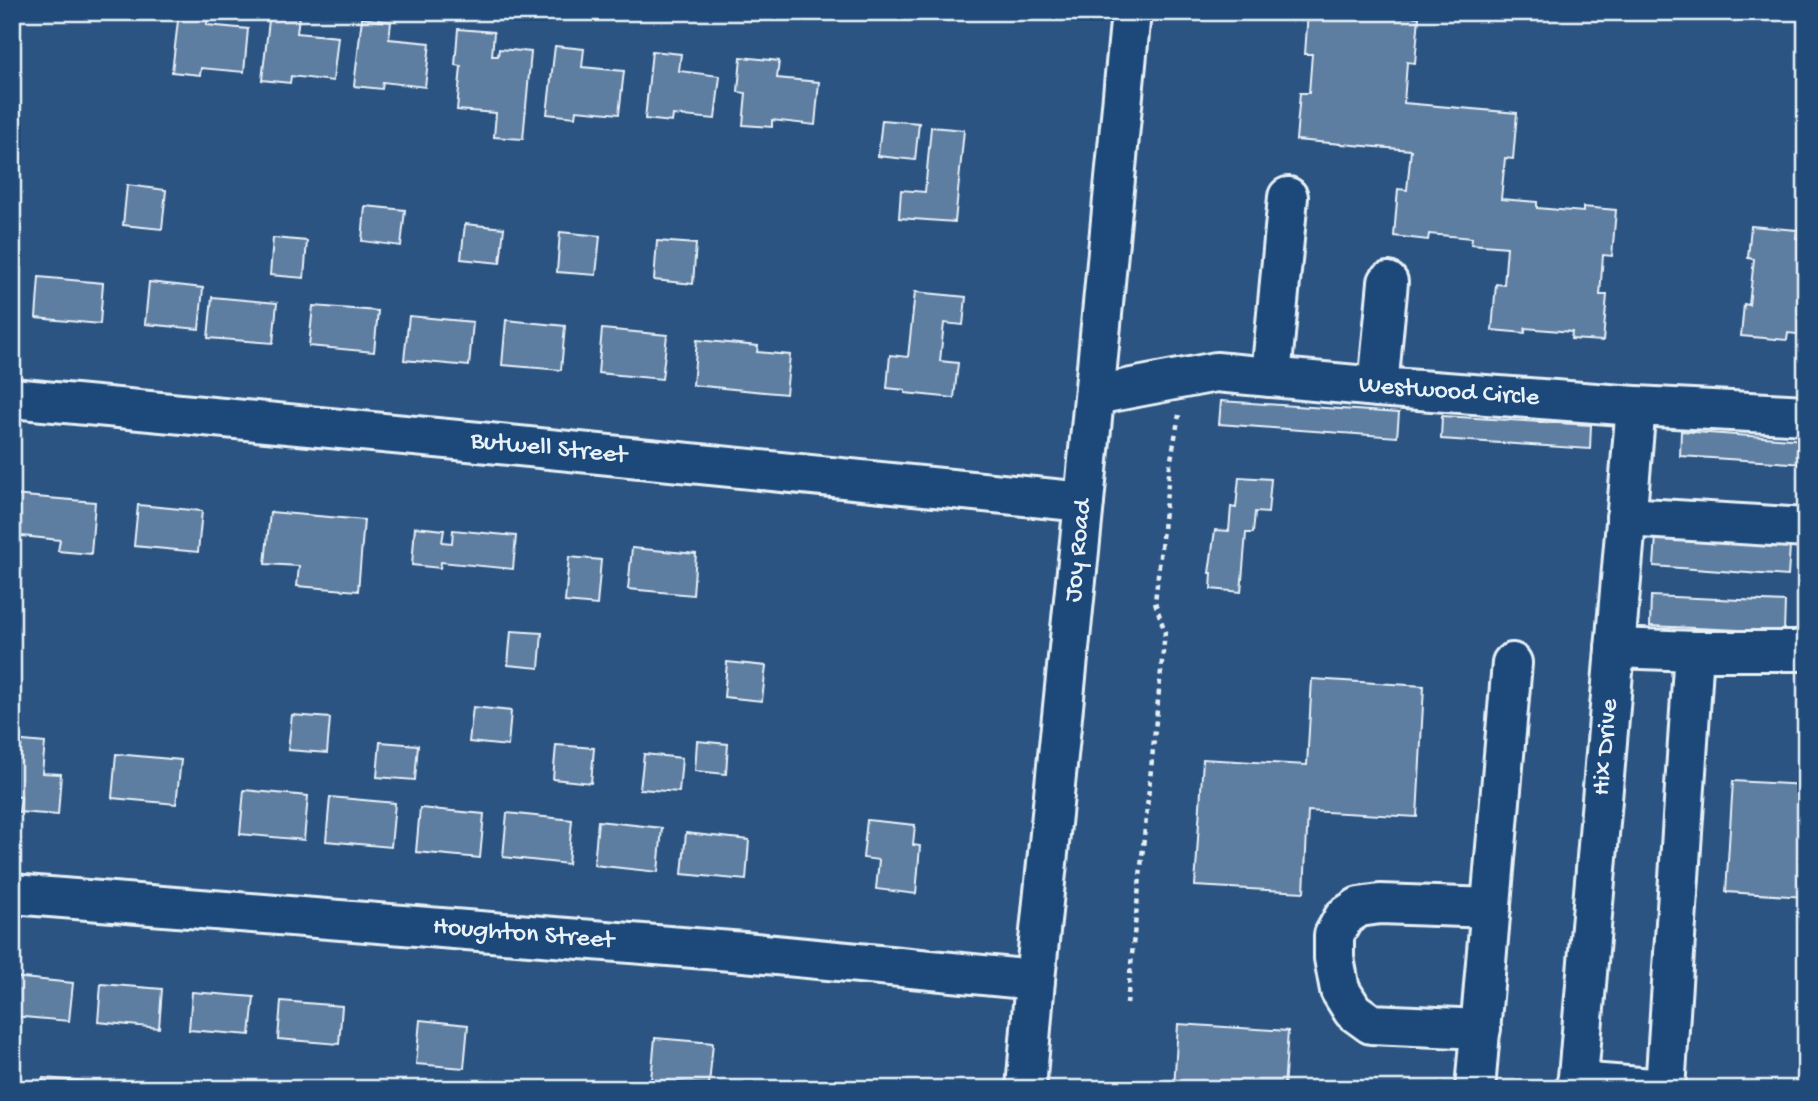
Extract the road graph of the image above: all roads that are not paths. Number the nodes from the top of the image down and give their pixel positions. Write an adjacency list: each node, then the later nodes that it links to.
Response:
1 (1124, 12): 2 (street)
2 (1131, 13): 7 (street, Joy Road)
3 (1288, 197): 5 (street)
4 (1388, 282): 6 (street)
5 (1272, 377): 6 (street, Westwood Circle); 7 (street, Westwood Circle)
6 (1378, 387): 9 (street, Westwood Circle)
7 (1095, 395): 11 (street, Joy Road)
8 (12, 398): 11 (street, Butwell Street)
9 (1636, 406): 10 (street, Westwood Circle); 12 (street, Hix Drive)
10 (1806, 415)
11 (1084, 502): 20 (street, Joy Road)
12 (1626, 517): 13 (street); 15 (street, Hix Drive)
13 (1806, 528)
14 (1806, 647): 16 (street)
15 (1615, 648): 16 (street); 22 (street, Hix Drive)
16 (1694, 651): 25 (street)
17 (1513, 663): 19 (street)
18 (12, 894): 20 (street, Houghton Street)
19 (1491, 908): 21 (street); 21 (street)
20 (1035, 980): 23 (street, Joy Road)
21 (1481, 1028): 24 (street)
22 (1577, 1086): 25 (street)
23 (1026, 1089)
24 (1475, 1089)
25 (1665, 1089)

